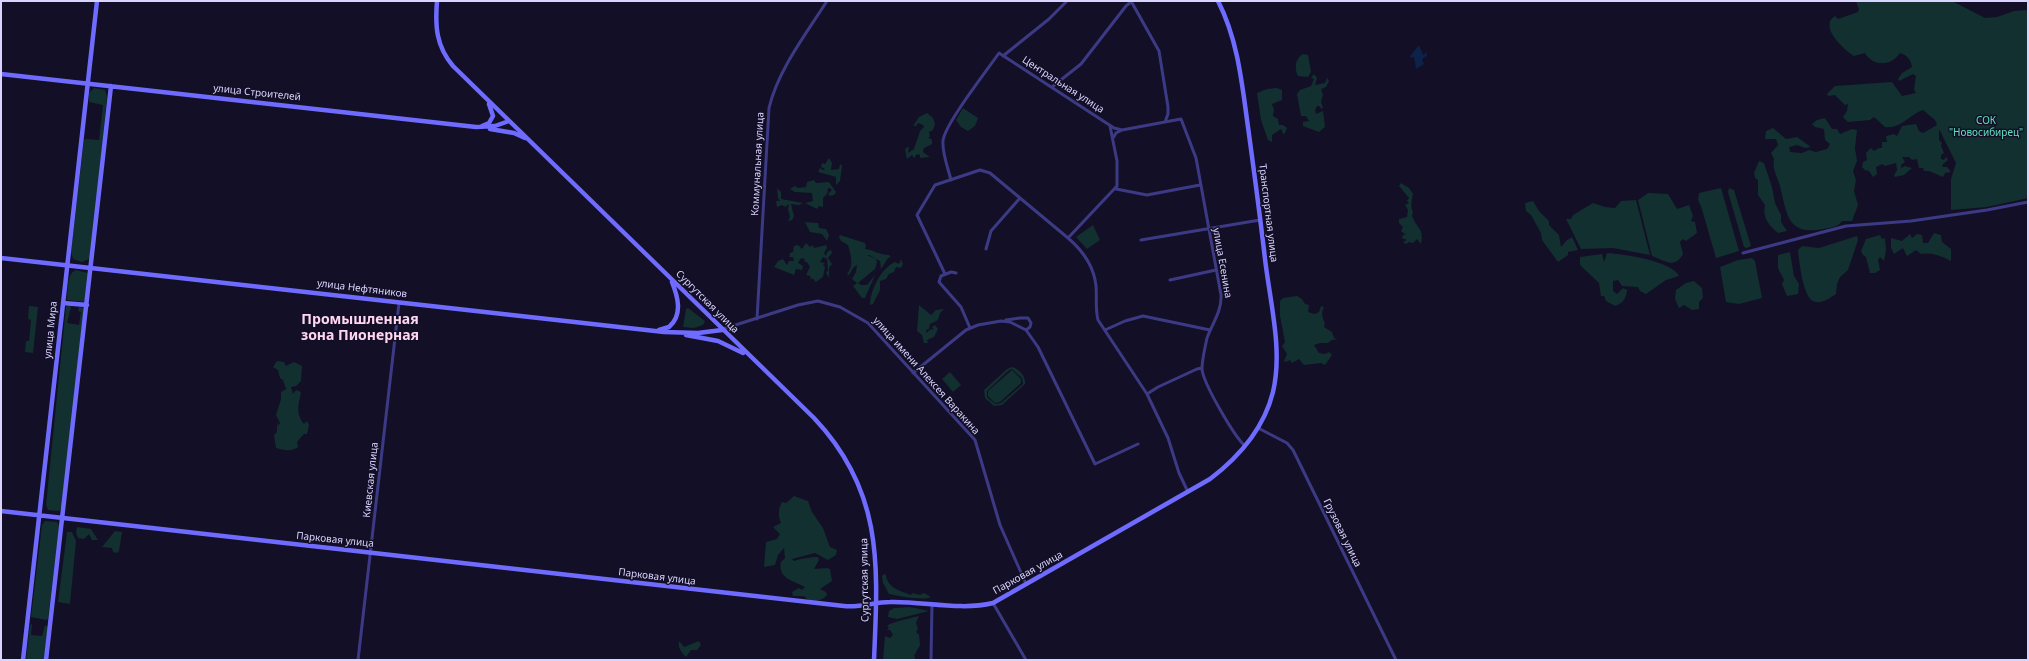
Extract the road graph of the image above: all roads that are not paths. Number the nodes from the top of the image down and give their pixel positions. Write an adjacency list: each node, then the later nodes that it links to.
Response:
1 (97, 1): 9 (main road, улица Мира)
2 (437, 1): 12 (main road, Сургутская улица)
3 (827, 1): 42 (street, Коммунальная улица)
4 (1067, 1): 7 (street)
5 (1131, 1): 11 (street); 14 (street)
6 (1218, 1): 25 (main road, Транспортная улица)
7 (1003, 56): 11 (street, Центральная улица); 20 (street)
8 (1, 74): 9 (main road, улица Строителей)
9 (87, 83): 10 (main road, улица Строителей); 32 (main road, улица Мира)
10 (111, 86): 16 (main road, улица Строителей); 33 (main road)
11 (1052, 87): 15 (street, Центральная улица)
12 (486, 99): 13 (main road, Сургутская улица); 16 (main road)
13 (509, 121): 16 (main road, улица Строителей); 19 (main road, Сургутская улица)
14 (1165, 122): 17 (street); 21 (street, улица Есенина)
15 (1110, 126): 17 (street); 18 (street, Центральная улица)
16 (476, 127): 19 (main road)
17 (1122, 130): 18 (street)
18 (1113, 139): 22 (street, Центральная улица)
19 (530, 141): 37 (main road, Сургутская улица)
20 (951, 180): 23 (street); 36 (street)
21 (1200, 185): 22 (street); 26 (street, улица Есенина)
22 (1116, 188): 27 (street)
23 (1020, 198): 27 (street); 29 (street)
24 (2028, 202): 30 (street)
25 (1260, 220): 26 (street); 55 (main road, Транспортная улица)
26 (1208, 228): 28 (street); 34 (street, улица Есенина)
27 (1068, 238): 48 (street)
28 (1141, 240)
29 (986, 249)
30 (1743, 253)
31 (1, 258): 32 (main road, улица Нефтяников)
32 (67, 265): 33 (main road, улица Нефтяников); 39 (main road, улица Мира)
33 (92, 268): 40 (main road, улица Нефтяников); 41 (main road)
34 (1216, 270): 38 (street); 49 (street, улица Есенина)
35 (956, 273): 36 (street)
36 (945, 274): 44 (street)
37 (671, 279): 45 (main road); 46 (main road, Сургутская улица)
38 (1170, 280)
39 (63, 303): 41 (main road); 60 (main road, улица Мира)
40 (399, 303): 45 (main road, улица Нефтяников); 62 (street, Киевская улица)
41 (87, 306): 61 (main road)
42 (757, 319): 46 (street, улица имени Алексея Варакина); 53 (street, улица имени Алексея Варакина)
43 (1001, 321): 44 (street); 47 (street); 47 (street)
44 (970, 328): 53 (street)
45 (652, 330): 50 (main road, улица Нефтяников)
46 (722, 330): 50 (main road, улица Нефтяников); 51 (main road, Сургутская улица)
47 (1026, 330): 56 (street)
48 (1106, 330): 49 (street); 54 (street)
49 (1210, 330): 52 (street, улица Есенина)
50 (664, 332): 51 (main road)
51 (747, 355): 65 (main road, Сургутская улица)
52 (1202, 368): 54 (street); 57 (street, улица Есенина)
53 (913, 372): 63 (street, улица имени Алексея Варакина)
54 (1147, 394): 58 (street)
55 (1258, 428): 57 (main road, Парковая улица); 73 (street, Грузовая улица)
56 (1138, 444)
57 (1245, 446): 58 (main road, Парковая улица)
58 (1188, 492): 63 (main road, Парковая улица)
59 (1, 511): 60 (main road, Парковая улица)
60 (40, 515): 61 (main road, Парковая улица); 67 (main road, улица Мира)
61 (63, 518): 62 (main road, Парковая улица); 68 (main road)
62 (371, 553): 65 (main road, Парковая улица); 69 (street, Киевская улица)
63 (1026, 585): 64 (main road, Парковая улица)
64 (992, 603): 66 (main road, Парковая улица); 72 (street)
65 (875, 604): 66 (main road, Парковая улица); 70 (main road, Сургутская улица)
66 (932, 604): 71 (street)
67 (23, 660)
68 (46, 660)
69 (358, 660)
70 (874, 660)
71 (931, 660)
72 (1026, 660)
73 (1396, 660)

